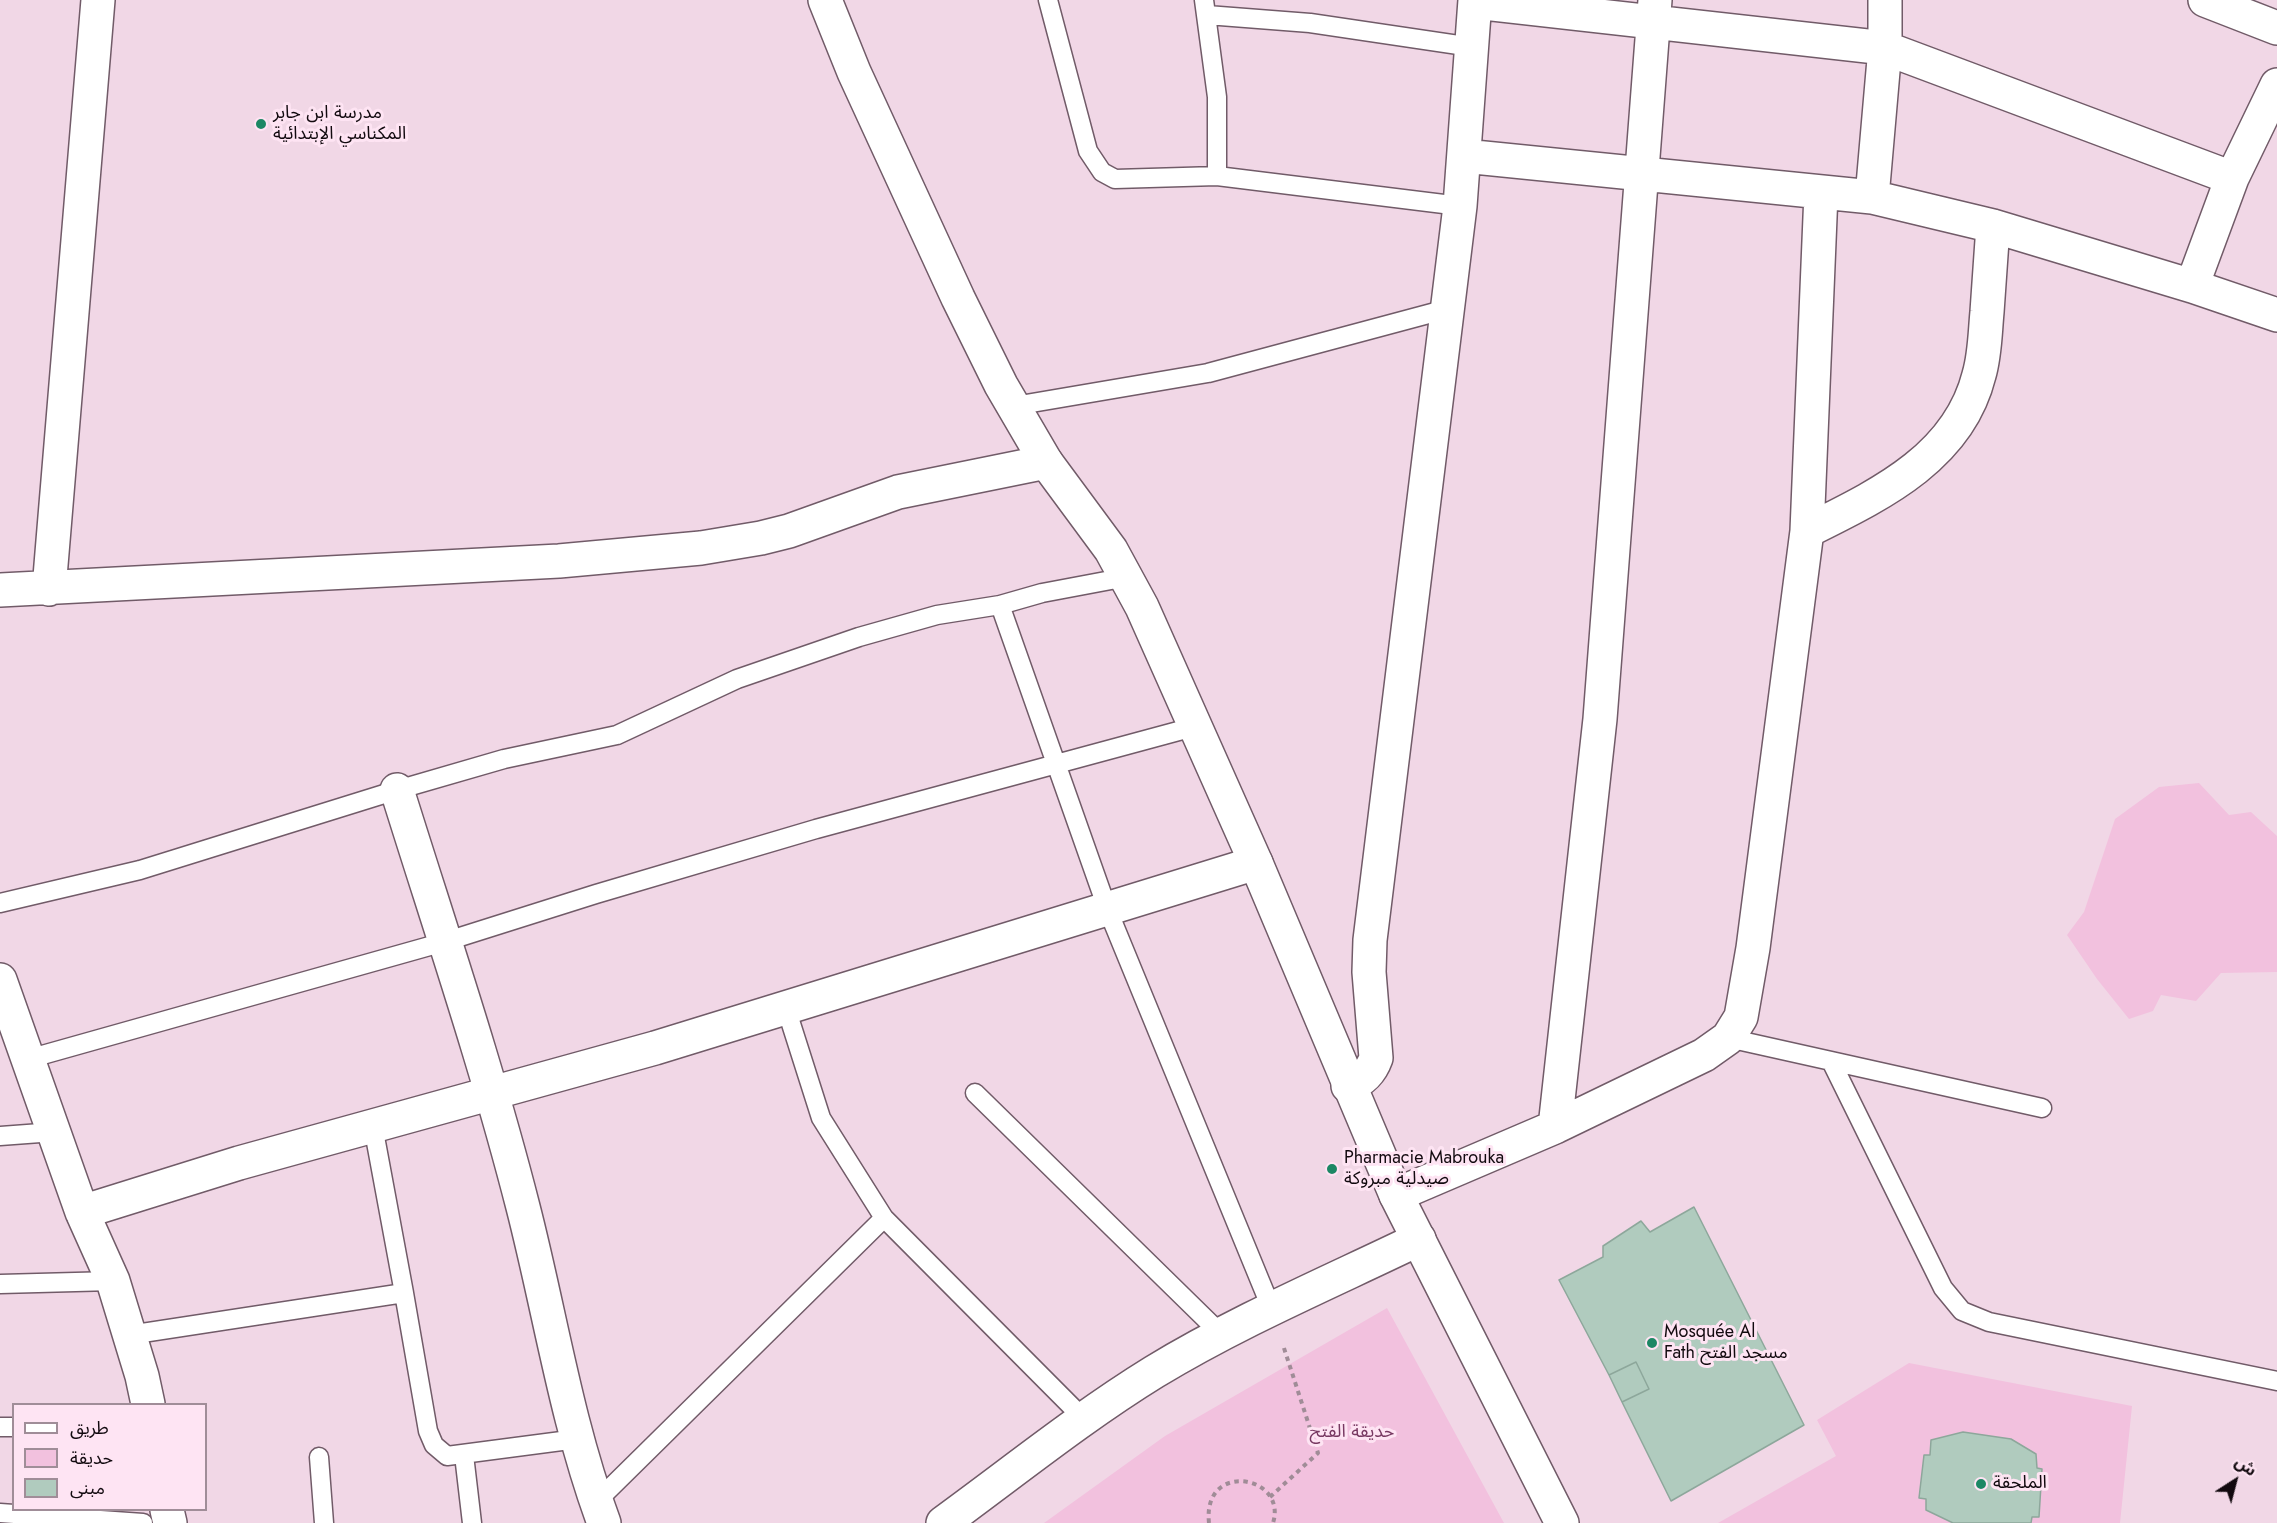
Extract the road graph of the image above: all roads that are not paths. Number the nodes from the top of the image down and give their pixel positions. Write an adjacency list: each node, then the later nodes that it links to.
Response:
1 (98, 0): 28 (street)
2 (825, 0): 24 (street)
3 (1048, 0): 15 (lane)
4 (1885, 0): 11 (street)
5 (2205, 0): 9 (street)
6 (1475, 1): 8 (street); 10 (street)
7 (1206, 8): 10 (lane); 15 (lane)
8 (1654, 10): 11 (street); 14 (street)
9 (2277, 28)
10 (1472, 47): 13 (street)
11 (1885, 48): 16 (street); 18 (street)
12 (2277, 85): 16 (street)
13 (1464, 156): 14 (street); 19 (street)
14 (1641, 174): 17 (street); 48 (street)
15 (1217, 176): 19 (lane)
16 (2232, 178): 21 (street)
17 (1821, 193): 18 (street); 26 (street)
18 (1872, 197): 20 (street)
19 (1460, 206): 22 (street)
20 (1993, 226): 21 (street); 26 (street)
21 (2192, 286): 23 (street)
22 (1447, 309): 24 (lane); 43 (street)
23 (2277, 315)
24 (1014, 406): 25 (street)
25 (1046, 462): 27 (street); 28 (street)
26 (1807, 531): 40 (street)
27 (1127, 577): 30 (lane); 31 (street)
28 (49, 588): 29 (street)
29 (0, 590)
30 (1000, 605): 32 (lane); 33 (lane)
31 (1197, 726): 32 (lane); 34 (street)
32 (1055, 764): 36 (lane); 37 (lane)
33 (397, 790): 35 (lane); 37 (street)
34 (1256, 862): 36 (street); 43 (street)
35 (0, 903)
36 (1107, 908): 39 (street); 58 (lane)
37 (444, 942): 41 (lane); 44 (street)
38 (0, 980): 41 (street)
39 (786, 1008): 44 (street); 53 (lane)
40 (1728, 1038): 42 (lane); 48 (street)
41 (28, 1059): 49 (street)
42 (1831, 1061): 46 (lane); 61 (lane)
43 (1348, 1086): 51 (street)
44 (492, 1092): 47 (street); 64 (street)
45 (975, 1093): 59 (lane)
46 (2042, 1108)
47 (374, 1126): 52 (street); 57 (lane)
48 (1556, 1127): 51 (street)
49 (54, 1132): 50 (lane); 52 (street)
50 (0, 1136)
51 (1396, 1195): 54 (street)
52 (82, 1212): 55 (street)
53 (884, 1218): 63 (lane); 68 (lane)
54 (1419, 1239): 58 (street); 73 (street)
55 (113, 1281): 56 (lane); 60 (street)
56 (0, 1284)
57 (404, 1293): 60 (lane); 65 (lane)
58 (1272, 1310): 59 (street)
59 (1221, 1334): 63 (street)
60 (129, 1335): 62 (street)
61 (2277, 1381)
62 (148, 1403)
63 (1084, 1419): 72 (street)
64 (577, 1439): 65 (lane); 68 (street)
65 (464, 1455): 71 (lane)
66 (319, 1457): 70 (lane)
67 (0, 1513): 69 (lane)
68 (600, 1513)
69 (143, 1523)
70 (324, 1523)
71 (472, 1523)
72 (943, 1523)
73 (1562, 1523)

